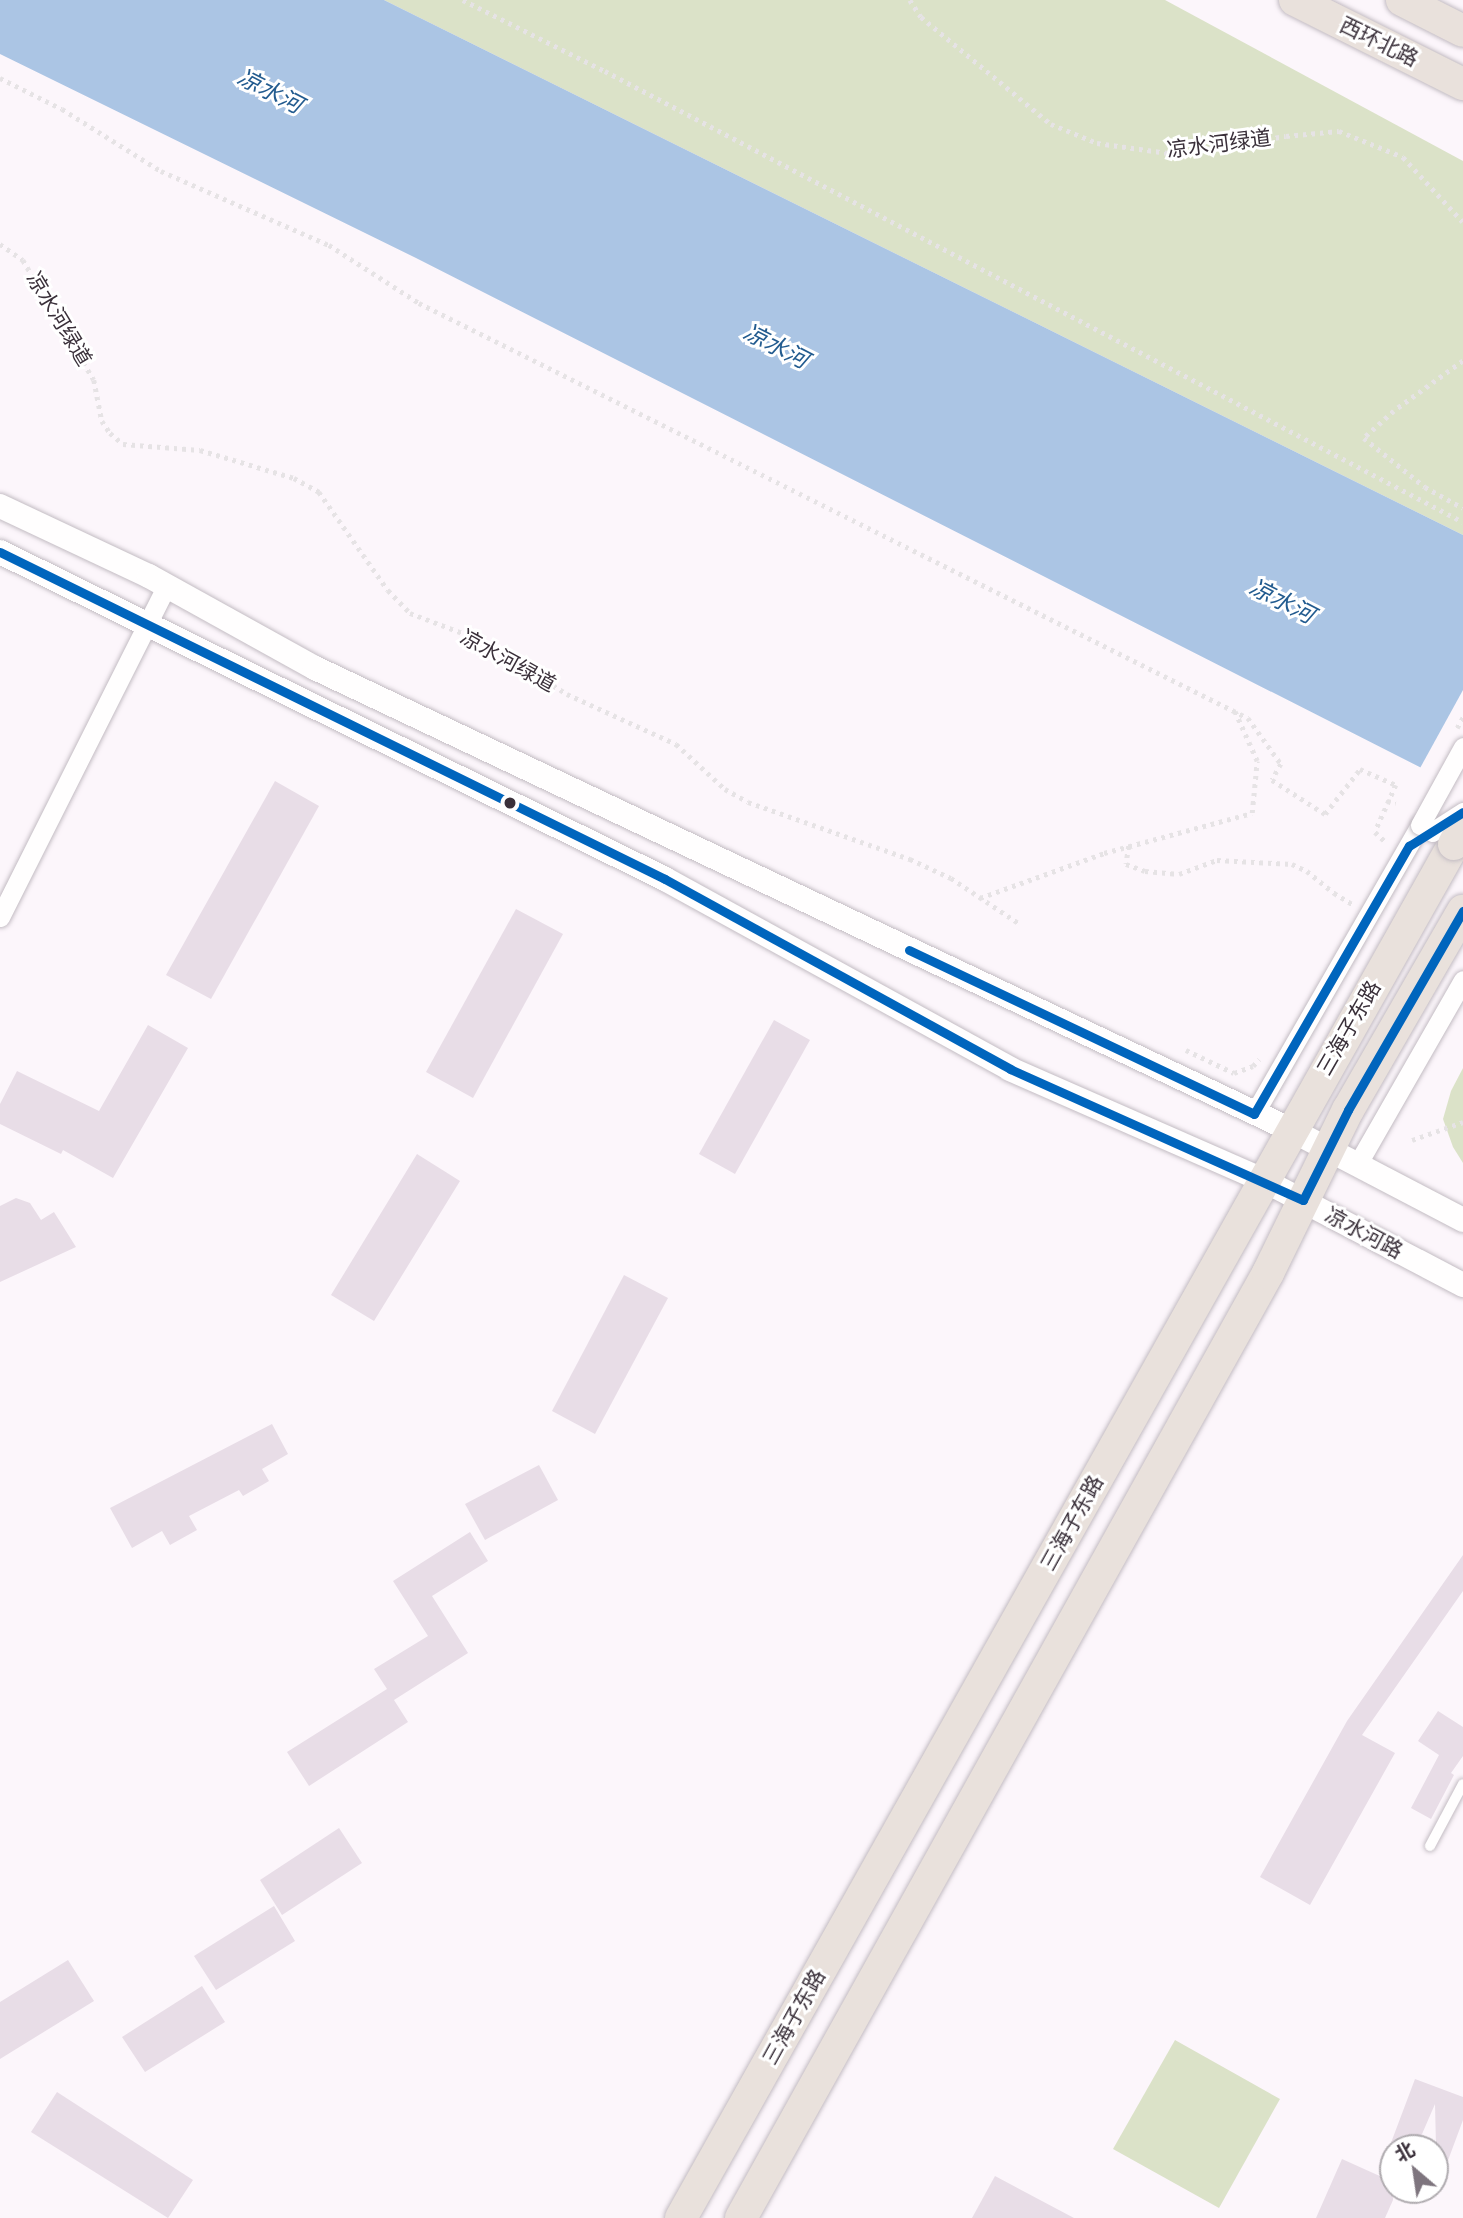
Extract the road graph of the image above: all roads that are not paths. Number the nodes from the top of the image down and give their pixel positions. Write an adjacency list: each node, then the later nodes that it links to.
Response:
1 (1294, 0): 4 (main road, 西环北路)
2 (1402, 0): 3 (main road)
3 (1463, 31)
4 (1463, 84)
5 (0, 506): 7 (street)
6 (0, 552): 8 (street, 凉水河路)
7 (166, 587): 8 (street); 15 (street)
8 (147, 624): 13 (street); 19 (street, 凉水河路)
9 (1463, 747): 11 (street, bridge)
10 (1463, 813): 11 (street, bridge)
11 (1442, 832): 15 (street); 16 (main road, 三海子东路)
12 (1463, 911): 17 (main road, 三海子东路)
13 (0, 917)
14 (1463, 980): 18 (street)
15 (1254, 1114): 16 (street)
16 (1291, 1130): 17 (street); 19 (main road, 三海子东路)
17 (1328, 1150): 18 (street); 20 (main road, 三海子东路)
18 (1357, 1165): 21 (street)
19 (1265, 1181): 20 (street, 凉水河路); 25 (main road, 三海子东路)
20 (1303, 1200): 22 (street, 凉水河路); 26 (main road, 三海子东路)
21 (1463, 1220)
22 (1463, 1285)
23 (1463, 1784): 24 (lane)
24 (1430, 1846)
25 (681, 2218)
26 (741, 2218)

